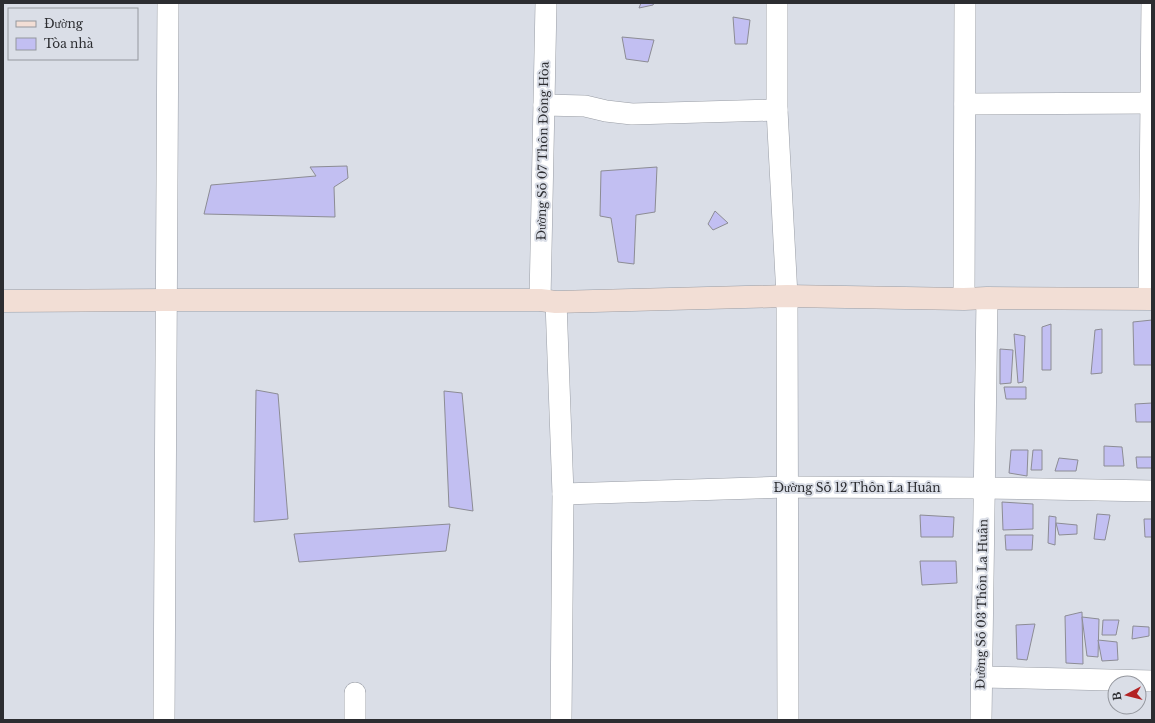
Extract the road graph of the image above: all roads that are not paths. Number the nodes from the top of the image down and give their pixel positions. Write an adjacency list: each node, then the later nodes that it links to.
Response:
1 (168, 3): 14 (street)
2 (546, 3): 8 (street, Đường Số 07 Thôn Đông Hòa)
3 (777, 3): 9 (street)
4 (965, 3): 7 (street)
5 (1152, 3): 6 (street)
6 (1151, 103): 7 (street); 13 (street)
7 (964, 104): 12 (street)
8 (544, 105): 9 (street); 16 (street, Đường Số 07 Thôn Đông Hòa)
9 (777, 110): 10 (street)
10 (787, 296): 12 (street); 16 (street); 17 (street)
11 (987, 298): 12 (street); 13 (street); 18 (street, Đường Số 03 Thôn La Huân)
12 (964, 299)
13 (1151, 299)
14 (166, 300): 15 (street); 16 (street); 24 (street)
15 (3, 301)
16 (548, 301): 20 (street, Đường Số 07 Thôn Đông Hòa)
17 (787, 487): 18 (street, Đường Số 12 Thôn La Huân); 20 (street, Đường Số 12 Thôn La Huân); 27 (street)
18 (984, 488): 19 (street, Đường Số 12 Thôn La Huân); 21 (street, Đường Số 03 Thôn La Huân)
19 (1152, 491)
20 (562, 494): 26 (street, Đường Số 07 Thôn Đông Hòa)
21 (981, 678): 22 (street); 28 (street, Đường Số 03 Thôn La Huân)
22 (1152, 682)
23 (355, 693): 25 (street)
24 (164, 720)
25 (355, 720)
26 (561, 720)
27 (788, 720)
28 (981, 720)

